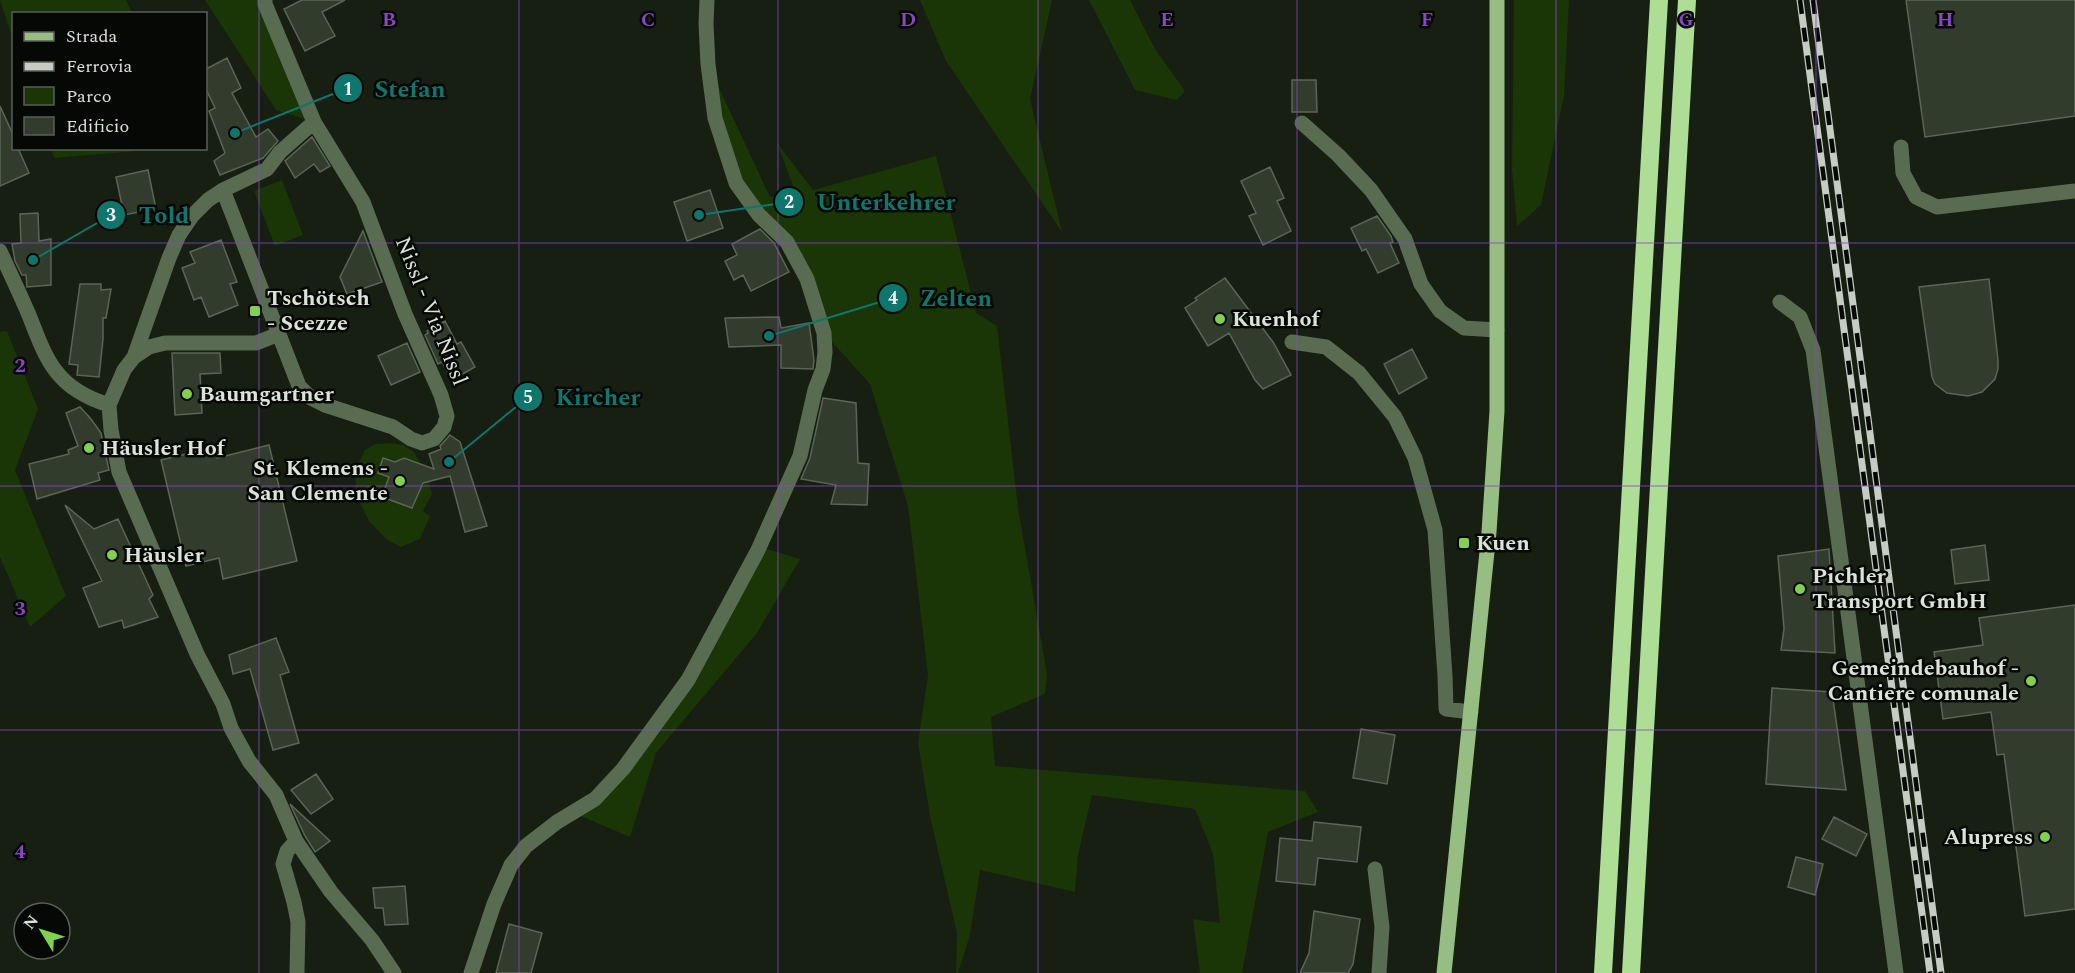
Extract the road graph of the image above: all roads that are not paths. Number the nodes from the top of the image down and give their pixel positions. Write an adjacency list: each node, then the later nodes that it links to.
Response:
1 (265, 0): 6 (street)
2 (707, 0): 23 (street)
3 (1497, 0): 13 (main road)
4 (1659, 0): 26 (highway)
5 (1687, 0): 27 (highway)
6 (314, 122): 9 (street); 14 (street, Nissl - Via Nissl)
7 (1302, 123): 13 (street)
8 (1901, 147): 10 (street)
9 (223, 190): 14 (street, Nissl - Via Nissl); 16 (street)
10 (2075, 191)
11 (0, 251): 17 (street)
12 (1780, 302): 28 (street)
13 (1497, 330): 18 (main road)
14 (279, 334): 16 (street)
15 (1292, 342): 18 (street)
16 (134, 357): 17 (street)
17 (109, 405): 19 (street)
18 (1471, 712): 25 (main road)
19 (296, 841): 21 (street); 22 (street)
20 (1375, 869): 24 (street)
21 (297, 973)
22 (394, 973)
23 (471, 973)
24 (1379, 973)
25 (1444, 973)
26 (1603, 973)
27 (1631, 973)
28 (1896, 973)

